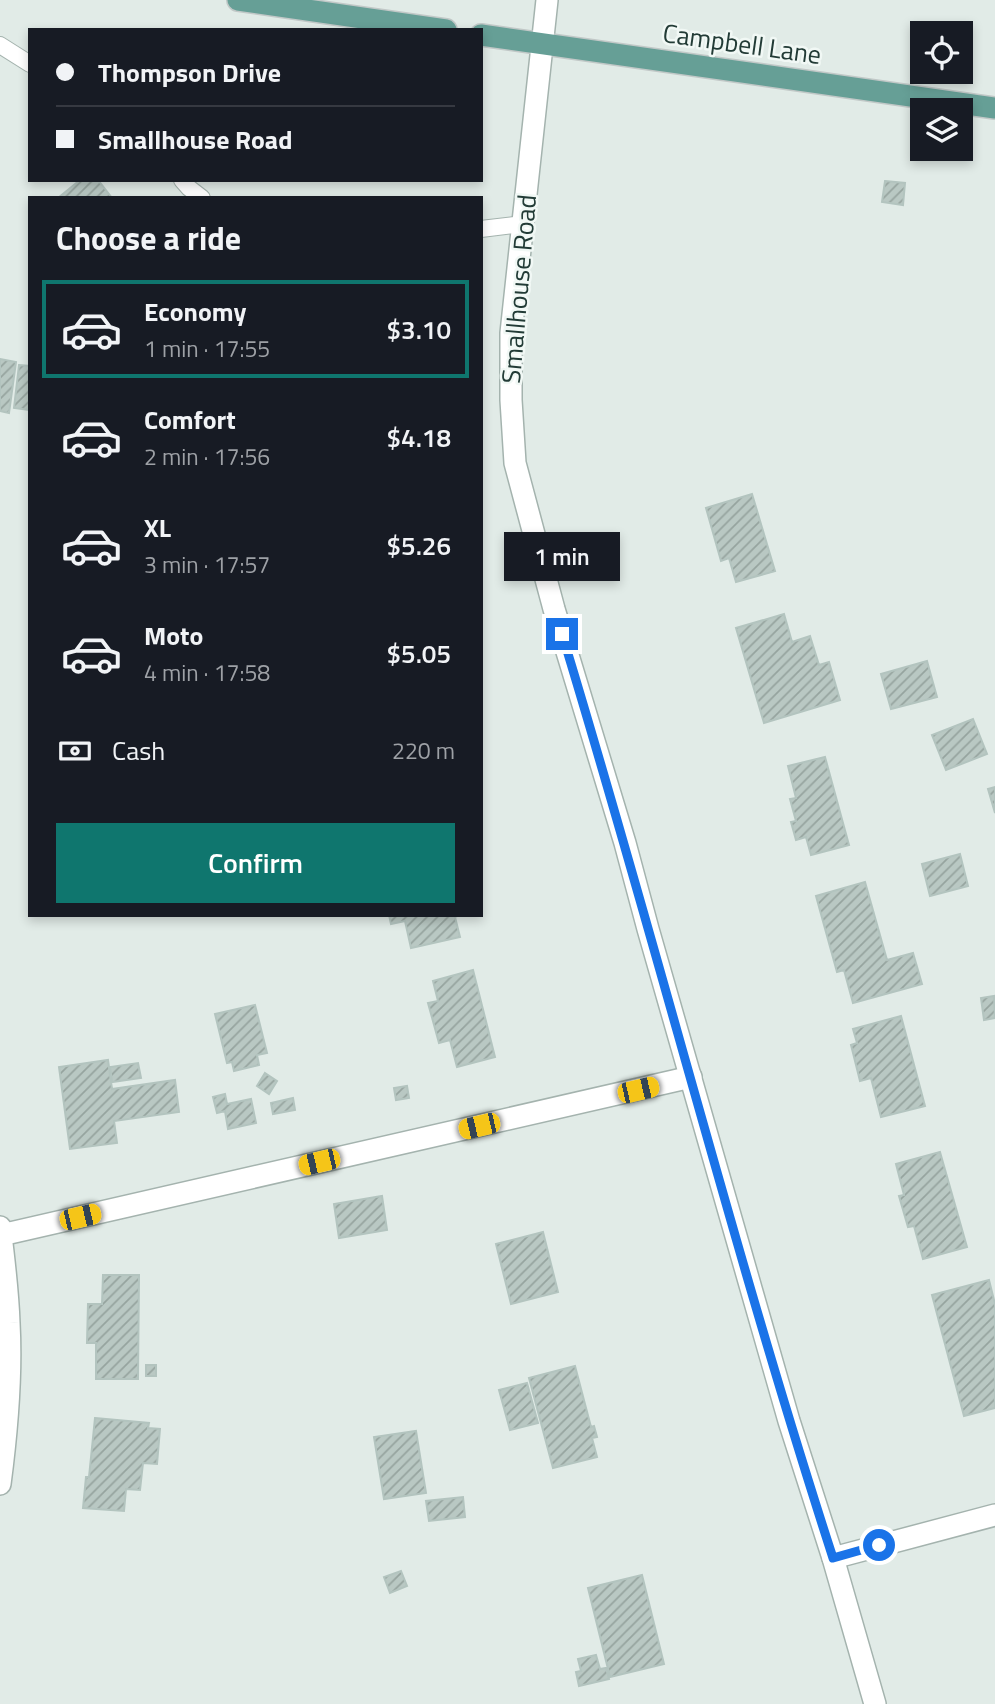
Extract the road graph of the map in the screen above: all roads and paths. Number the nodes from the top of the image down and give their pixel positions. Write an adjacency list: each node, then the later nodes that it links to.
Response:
1 (237, 0): 3 (main road)
2 (547, 0): 5 (street, Smallhouse Road)
3 (432, 28)
4 (483, 35): 5 (main road, Campbell Lane)
5 (542, 44): 8 (main road, Campbell Lane); 11 (street, Smallhouse Road)
6 (0, 45): 7 (lane)
7 (28, 63)
8 (995, 108)
9 (184, 182): 10 (lane)
10 (200, 196)
11 (523, 224): 12 (lane); 13 (street, Smallhouse Road)
12 (483, 229)
13 (691, 1077): 15 (street); 18 (street, Smallhouse Road)
14 (0, 1227): 15 (street)
15 (1, 1235): 16 (street)
16 (0, 1484)
17 (995, 1515): 18 (street)
18 (833, 1558): 19 (street, Smallhouse Road)
19 (875, 1704)

